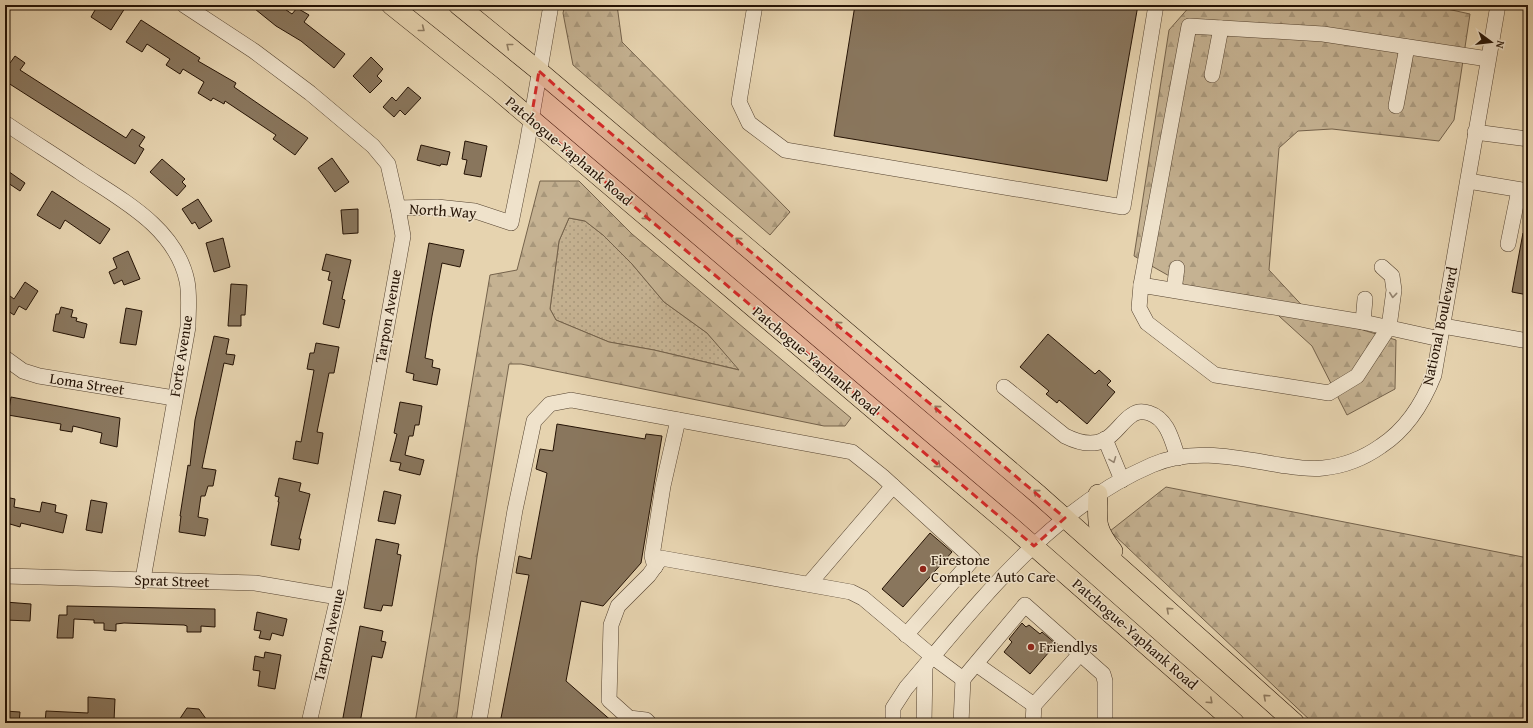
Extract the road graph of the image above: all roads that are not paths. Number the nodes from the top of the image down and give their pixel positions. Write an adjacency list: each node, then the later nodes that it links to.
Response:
1 (184, 5): 20 (street, Tarpon Avenue)
2 (391, 5): 14 (main road, Patchogue-Yaphank Road, one-way to 14)
3 (458, 5): 11 (main road, one-way to 3)
4 (551, 5): 11 (street)
5 (755, 5): 6 (street)
6 (1156, 5)
7 (1498, 5): 10 (street, National Boulevard)
8 (1221, 28): 9 (street); 12 (street); 24 (street)
9 (1408, 47): 10 (street); 13 (street)
10 (1488, 59): 16 (street, National Boulevard)
11 (539, 71): 14 (street); 40 (main road, one-way to 11)
12 (1212, 75)
13 (1396, 106)
14 (531, 119): 20 (street, North Way); 41 (main road, Patchogue-Yaphank Road, one-way to 41)
15 (5, 123): 33 (street, Forte Avenue)
16 (1475, 132): 17 (street); 18 (street, National Boulevard)
17 (1528, 139)
18 (1468, 181): 19 (street); 29 (street, National Boulevard)
19 (1524, 190): 21 (street)
20 (398, 208): 47 (street, Tarpon Avenue)
21 (1508, 244)
22 (1382, 267): 28 (street, one-way to 28)
23 (1177, 268): 25 (street)
24 (1142, 285): 25 (street); 28 (street)
25 (1174, 290): 27 (street)
26 (1365, 299): 27 (street)
27 (1363, 322): 28 (street)
28 (1389, 327): 29 (street)
29 (1441, 333): 30 (street); 36 (street, National Boulevard)
30 (1528, 341)
31 (5, 358): 33 (street, Loma Street)
32 (1004, 387): 35 (street)
33 (174, 398): 44 (street, Forte Avenue)
34 (678, 420): 38 (street); 42 (street); 55 (street)
35 (1105, 440): 36 (street); 37 (street, one-way to 37)
36 (1178, 458): 37 (street, National Boulevard)
37 (1122, 480): 39 (street, National Boulevard)
38 (893, 486): 45 (street); 48 (street)
39 (1098, 494): 40 (street, National Boulevard); 46 (main road)
40 (1065, 518): 41 (street, National Boulevard); 46 (main road)
41 (1034, 546): 50 (street, National Boulevard); 62 (main road, Patchogue-Yaphank Road, one-way to 62)
42 (655, 567): 45 (street); 56 (street)
43 (5, 576): 44 (street, Sprat Street)
44 (143, 579): 47 (street, Sprat Street)
45 (809, 584): 48 (street)
46 (1146, 590): 63 (main road, one-way to 46)
47 (338, 597): 54 (street, Tarpon Avenue)
48 (906, 635): 50 (street)
49 (1080, 654): 51 (street); 53 (street); 61 (street)
50 (929, 662): 52 (street); 57 (street, National Boulevard); 58 (street)
51 (976, 664): 52 (street); 53 (street)
52 (964, 678): 59 (street)
53 (1034, 705): 60 (street)
54 (309, 723)
55 (480, 723)
56 (649, 723)
57 (893, 723)
58 (924, 723)
59 (962, 723)
60 (1033, 723)
61 (1105, 723)
62 (1235, 723)
63 (1295, 723)

